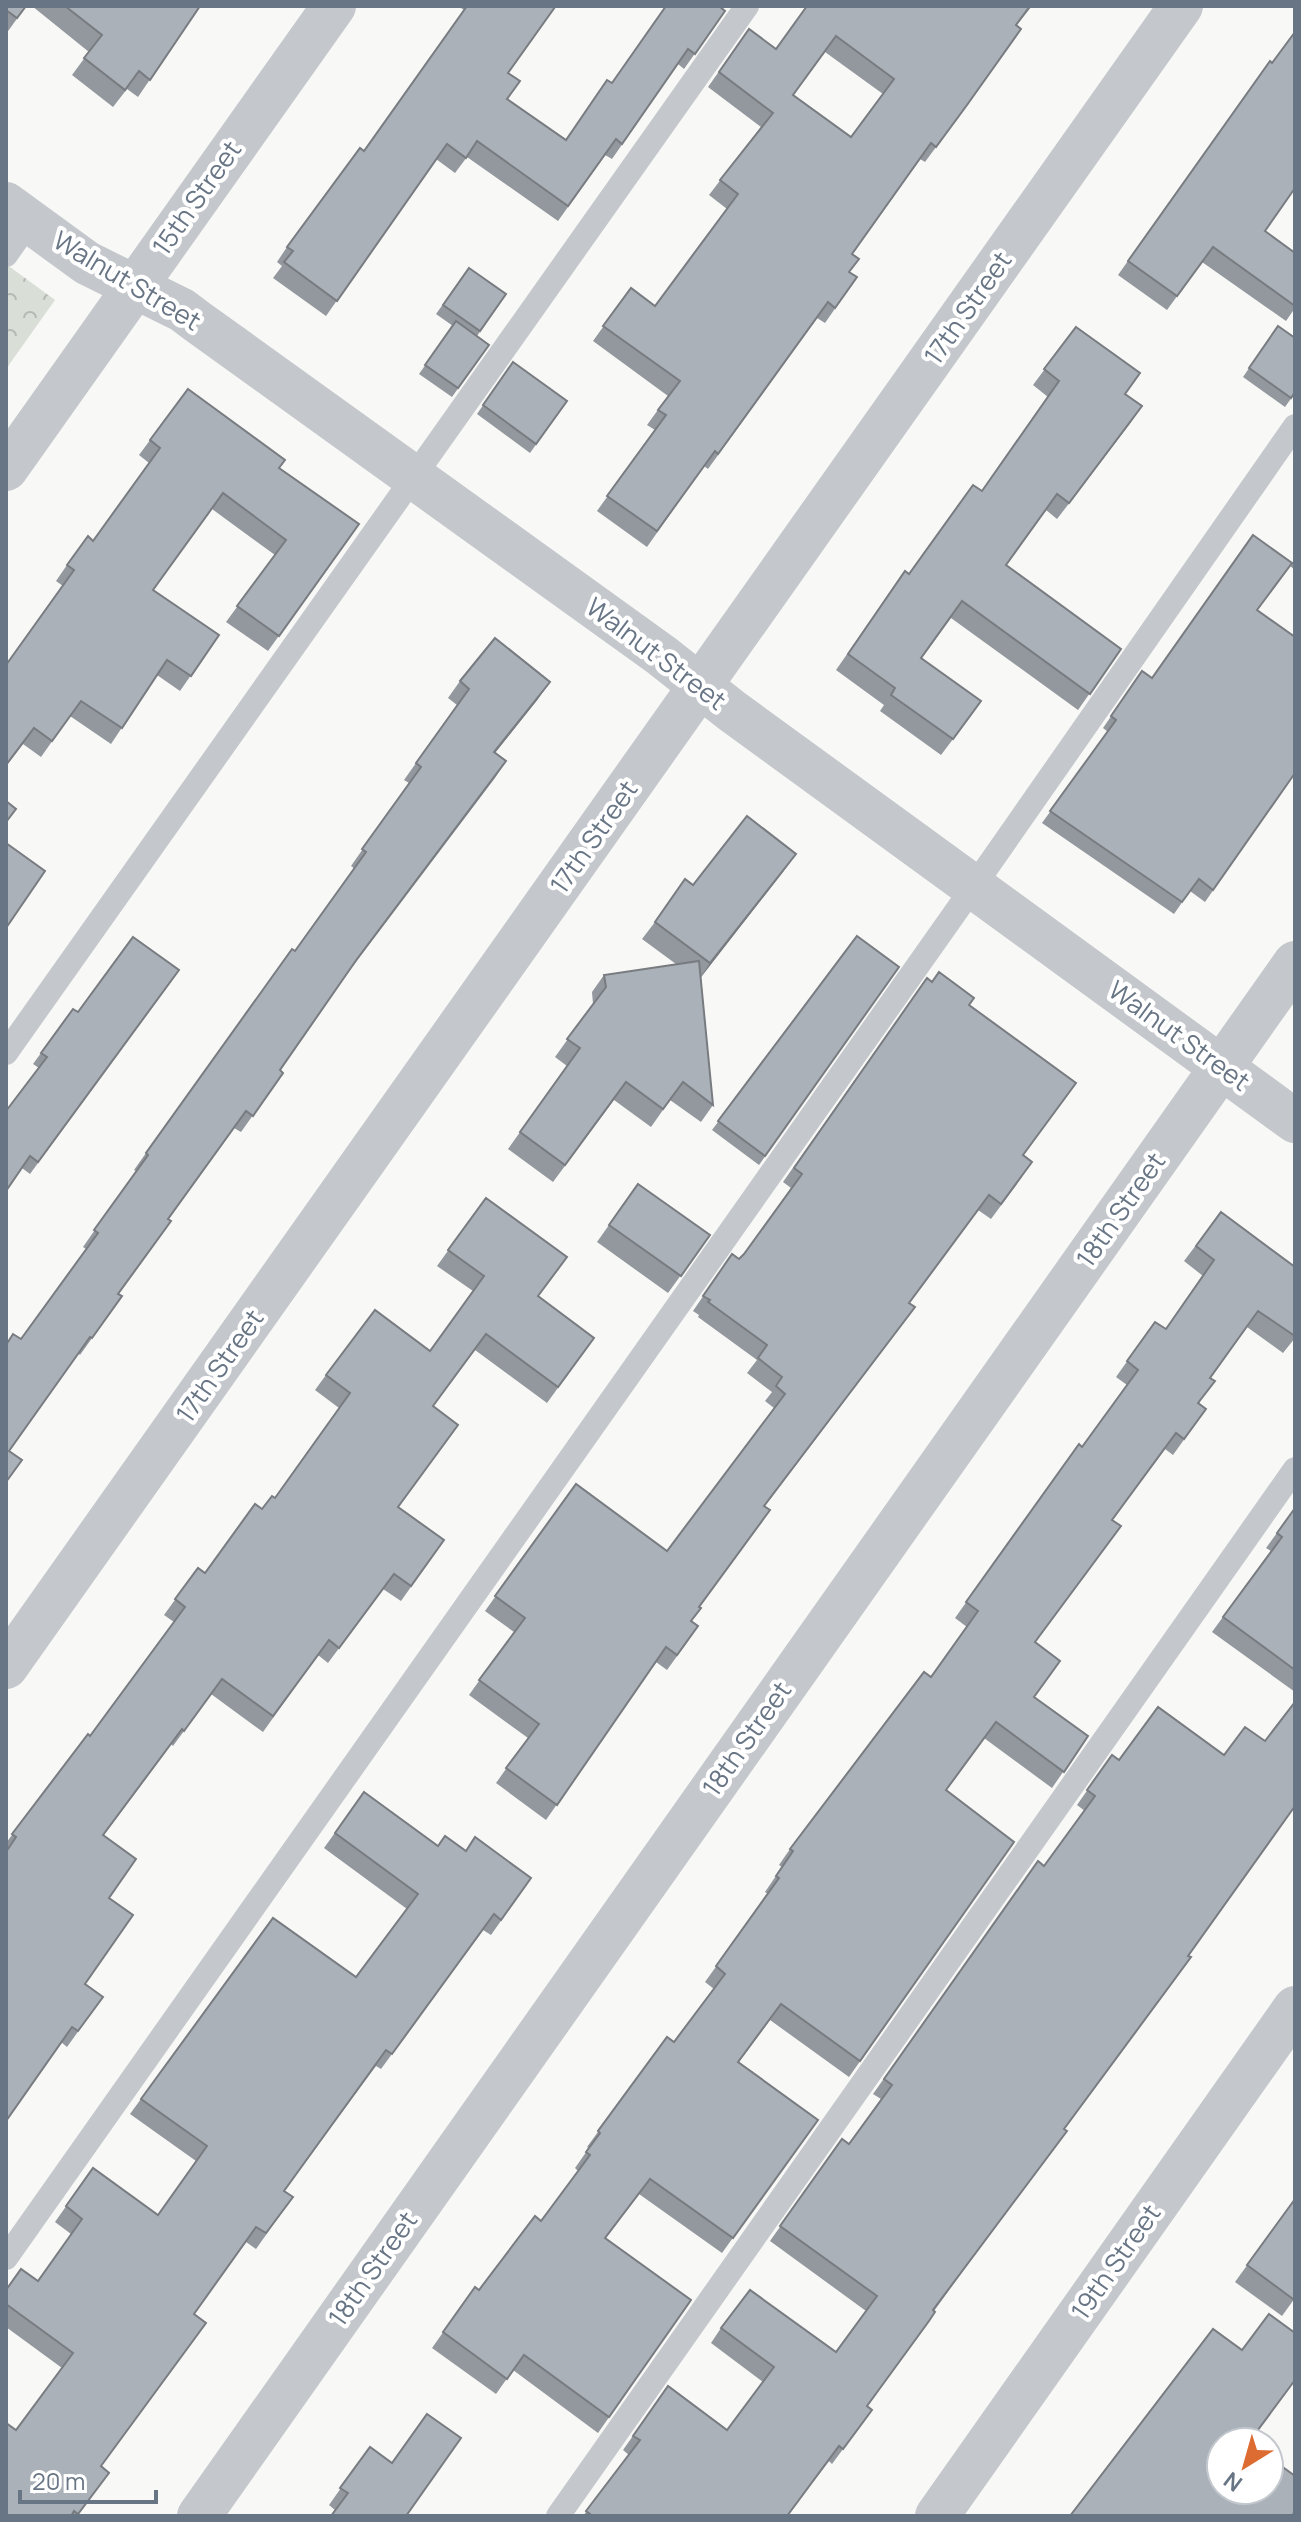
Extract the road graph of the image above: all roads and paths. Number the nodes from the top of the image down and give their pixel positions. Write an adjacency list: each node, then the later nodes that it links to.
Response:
1 (334, 6): 5 (street, 15th Street)
2 (747, 6): 8 (lane)
3 (1181, 6): 9 (street, 17th Street)
4 (14, 227): 5 (street, Walnut Street)
5 (134, 287): 7 (street, 15th Street); 8 (street, Walnut Street)
6 (1295, 426): 10 (lane)
7 (6, 469)
8 (413, 476): 9 (street, Walnut Street); 12 (lane)
9 (701, 686): 10 (street, Walnut Street); 16 (street, 17th Street)
10 (974, 886): 13 (street, Walnut Street); 18 (lane)
11 (1295, 963): 13 (street, 18th Street)
12 (6, 1053)
13 (1221, 1067): 14 (street, Walnut Street); 19 (street, 18th Street)
14 (1295, 1121)
15 (1295, 1469): 20 (lane)
16 (6, 1667)
17 (1295, 2008): 21 (street, 19th Street)
18 (6, 2258)
19 (199, 2516)
20 (558, 2516)
21 (937, 2516)

